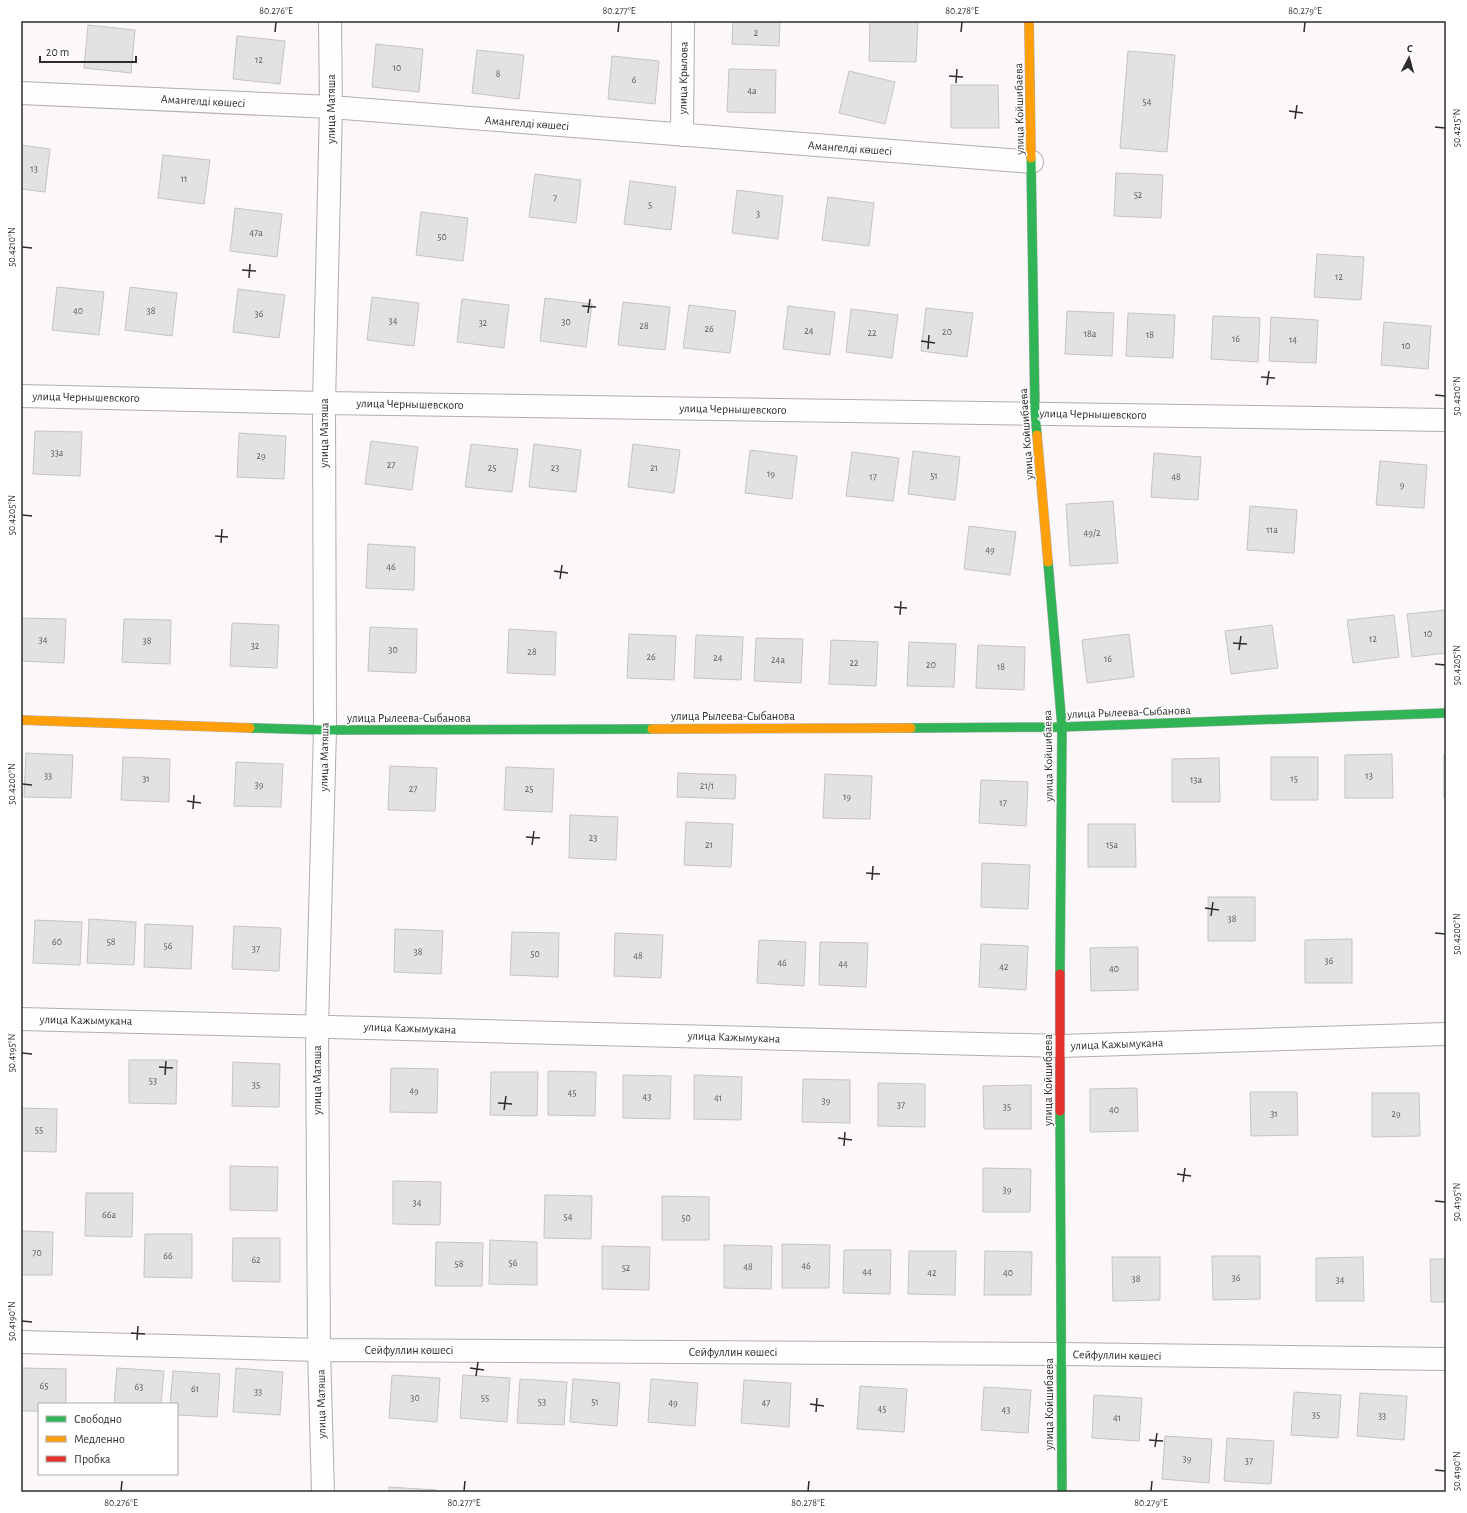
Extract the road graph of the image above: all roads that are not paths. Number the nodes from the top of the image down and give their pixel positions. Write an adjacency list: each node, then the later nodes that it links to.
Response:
1 (330, 21): 5 (street, улица Матяша)
2 (684, 21): 6 (street, улица Крылова)
3 (1029, 21): 7 (street, улица Койшибаева)
4 (21, 93): 5 (street, Амангелді көшесі)
5 (332, 107): 6 (street, Амангелді көшесі); 9 (street, улица Матяша)
6 (682, 134): 7 (street, Амангелді көшесі)
7 (1032, 162): 10 (street, улица Койшибаева)
8 (21, 396): 9 (street, улица Чернышевского)
9 (324, 403): 10 (street, улица Чернышевского); 15 (street, улица Матяша)
10 (1035, 413): 11 (street, улица Чернышевского); 14 (street, улица Койшибаева)
11 (1446, 420)
12 (1446, 713): 14 (street, улица Рылеева-Сыбанова)
13 (21, 720): 15 (street, улица Рылеева-Сыбанова)
14 (1062, 727): 15 (street, улица Рылеева-Сыбанова); 19 (street, улица Койшибаева)
15 (325, 730): 17 (street, улица Матяша)
16 (21, 1019): 17 (street, улица Кажымукана)
17 (317, 1026): 19 (street, улица Кажымукана); 21 (street, улица Матяша)
18 (1446, 1034): 19 (street, улица Кажымукана)
19 (1060, 1046): 22 (street, улица Койшибаева)
20 (21, 1342): 21 (street, Сейфуллин көшесі)
21 (319, 1350): 22 (street, Сейфуллин көшесі); 24 (street, улица Матяша)
22 (1061, 1354): 23 (street, Сейфуллин көшесі); 25 (street, улица Койшибаева)
23 (1446, 1359)
24 (323, 1492)
25 (1062, 1492)

